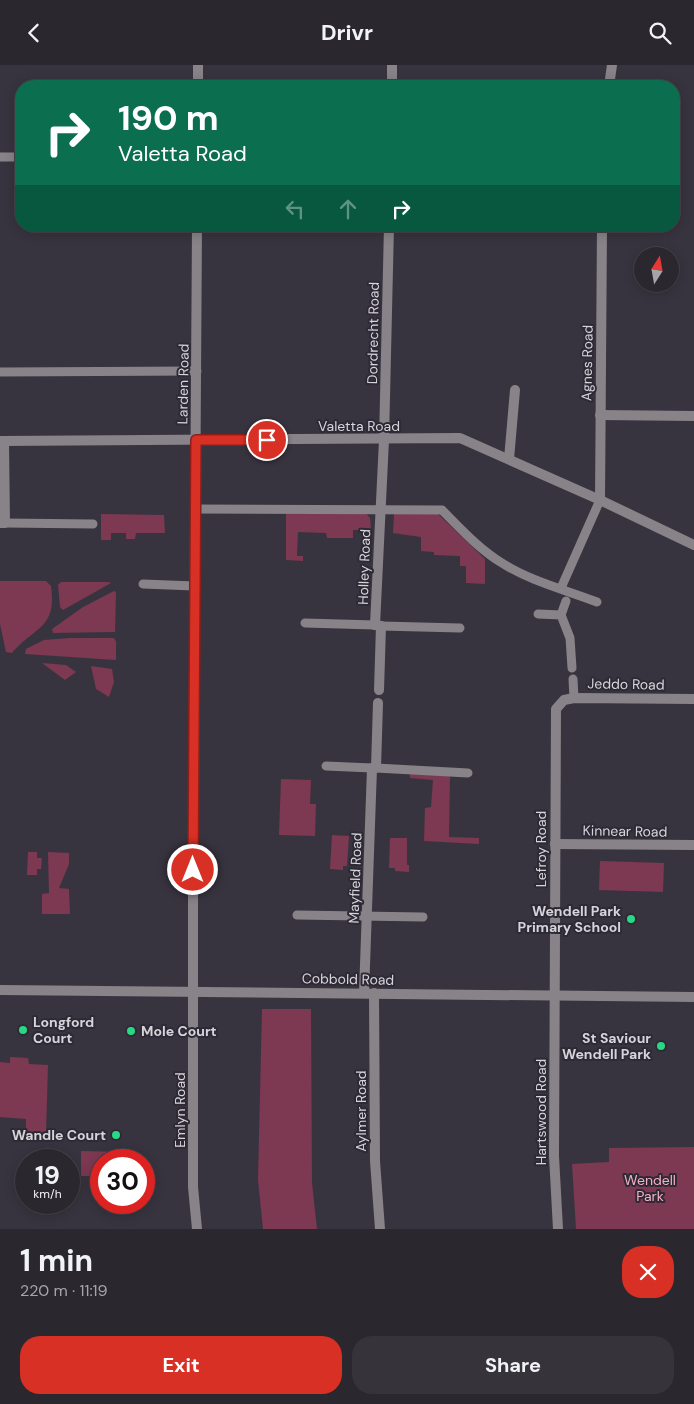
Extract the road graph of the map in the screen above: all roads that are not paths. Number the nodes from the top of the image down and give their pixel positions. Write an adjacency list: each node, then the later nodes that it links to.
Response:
1 (198, 65): 4 (street)
2 (392, 65): 5 (street)
3 (612, 65): 6 (street)
4 (198, 80)
5 (392, 80)
6 (610, 80)
7 (0, 157): 8 (lane)
8 (15, 157)
9 (197, 232): 12 (street, Larden Road)
10 (389, 232): 18 (street, Dordrecht Road)
11 (602, 232): 15 (street, Agnes Road)
12 (197, 371): 13 (lane); 17 (street, Larden Road)
13 (0, 372)
14 (514, 390): 20 (street)
15 (600, 415): 16 (street); 21 (street, Agnes Road)
16 (694, 415)
17 (196, 440): 18 (street, Valetta Road); 19 (street, Valetta Road); 22 (street, Larden Road)
18 (384, 440): 20 (street, Valetta Road); 23 (street, Holley Road)
19 (2, 441): 24 (street)
20 (509, 459): 21 (street, Valetta Road)
21 (600, 500): 26 (street, Valetta Road); 29 (lane)
22 (195, 509): 23 (lane); 28 (street, Larden Road)
23 (380, 509): 29 (lane); 35 (street, Holley Road)
24 (3, 523): 25 (lane)
25 (93, 524)
26 (694, 545)
27 (143, 584): 28 (lane)
28 (194, 586): 53 (street, Larden Road)
29 (561, 589): 31 (lane)
30 (566, 601): 33 (lane)
31 (597, 602)
32 (538, 614): 33 (lane)
33 (561, 615): 37 (lane)
34 (305, 623): 35 (lane)
35 (378, 625): 36 (lane); 39 (street, Holley Road)
36 (460, 628)
37 (572, 668)
38 (573, 679): 40 (lane)
39 (379, 690)
40 (574, 697): 41 (street, Jeddo Road); 43 (street, Jeddo Road)
41 (694, 699)
42 (378, 703): 45 (street, Mayfield Road)
43 (560, 704): 47 (street, Lefroy Road)
44 (326, 766): 45 (lane)
45 (374, 768): 46 (lane); 50 (street, Mayfield Road)
46 (468, 773)
47 (555, 844): 48 (street, Kinnear Road); 55 (street, Lefroy Road)
48 (694, 845)
49 (297, 915): 50 (lane)
50 (367, 916): 51 (lane); 54 (street, Mayfield Road)
51 (423, 917)
52 (0, 989): 53 (street, Cobbold Road)
53 (193, 991): 54 (street, Cobbold Road); 57 (street, Emlyn Road)
54 (369, 993): 55 (street, Cobbold Road); 58 (street, Aylmer Road)
55 (555, 995): 56 (street, Cobbold Road); 59 (street, Hartswood Road)
56 (694, 997)
57 (197, 1229)
58 (380, 1229)
59 (558, 1229)

